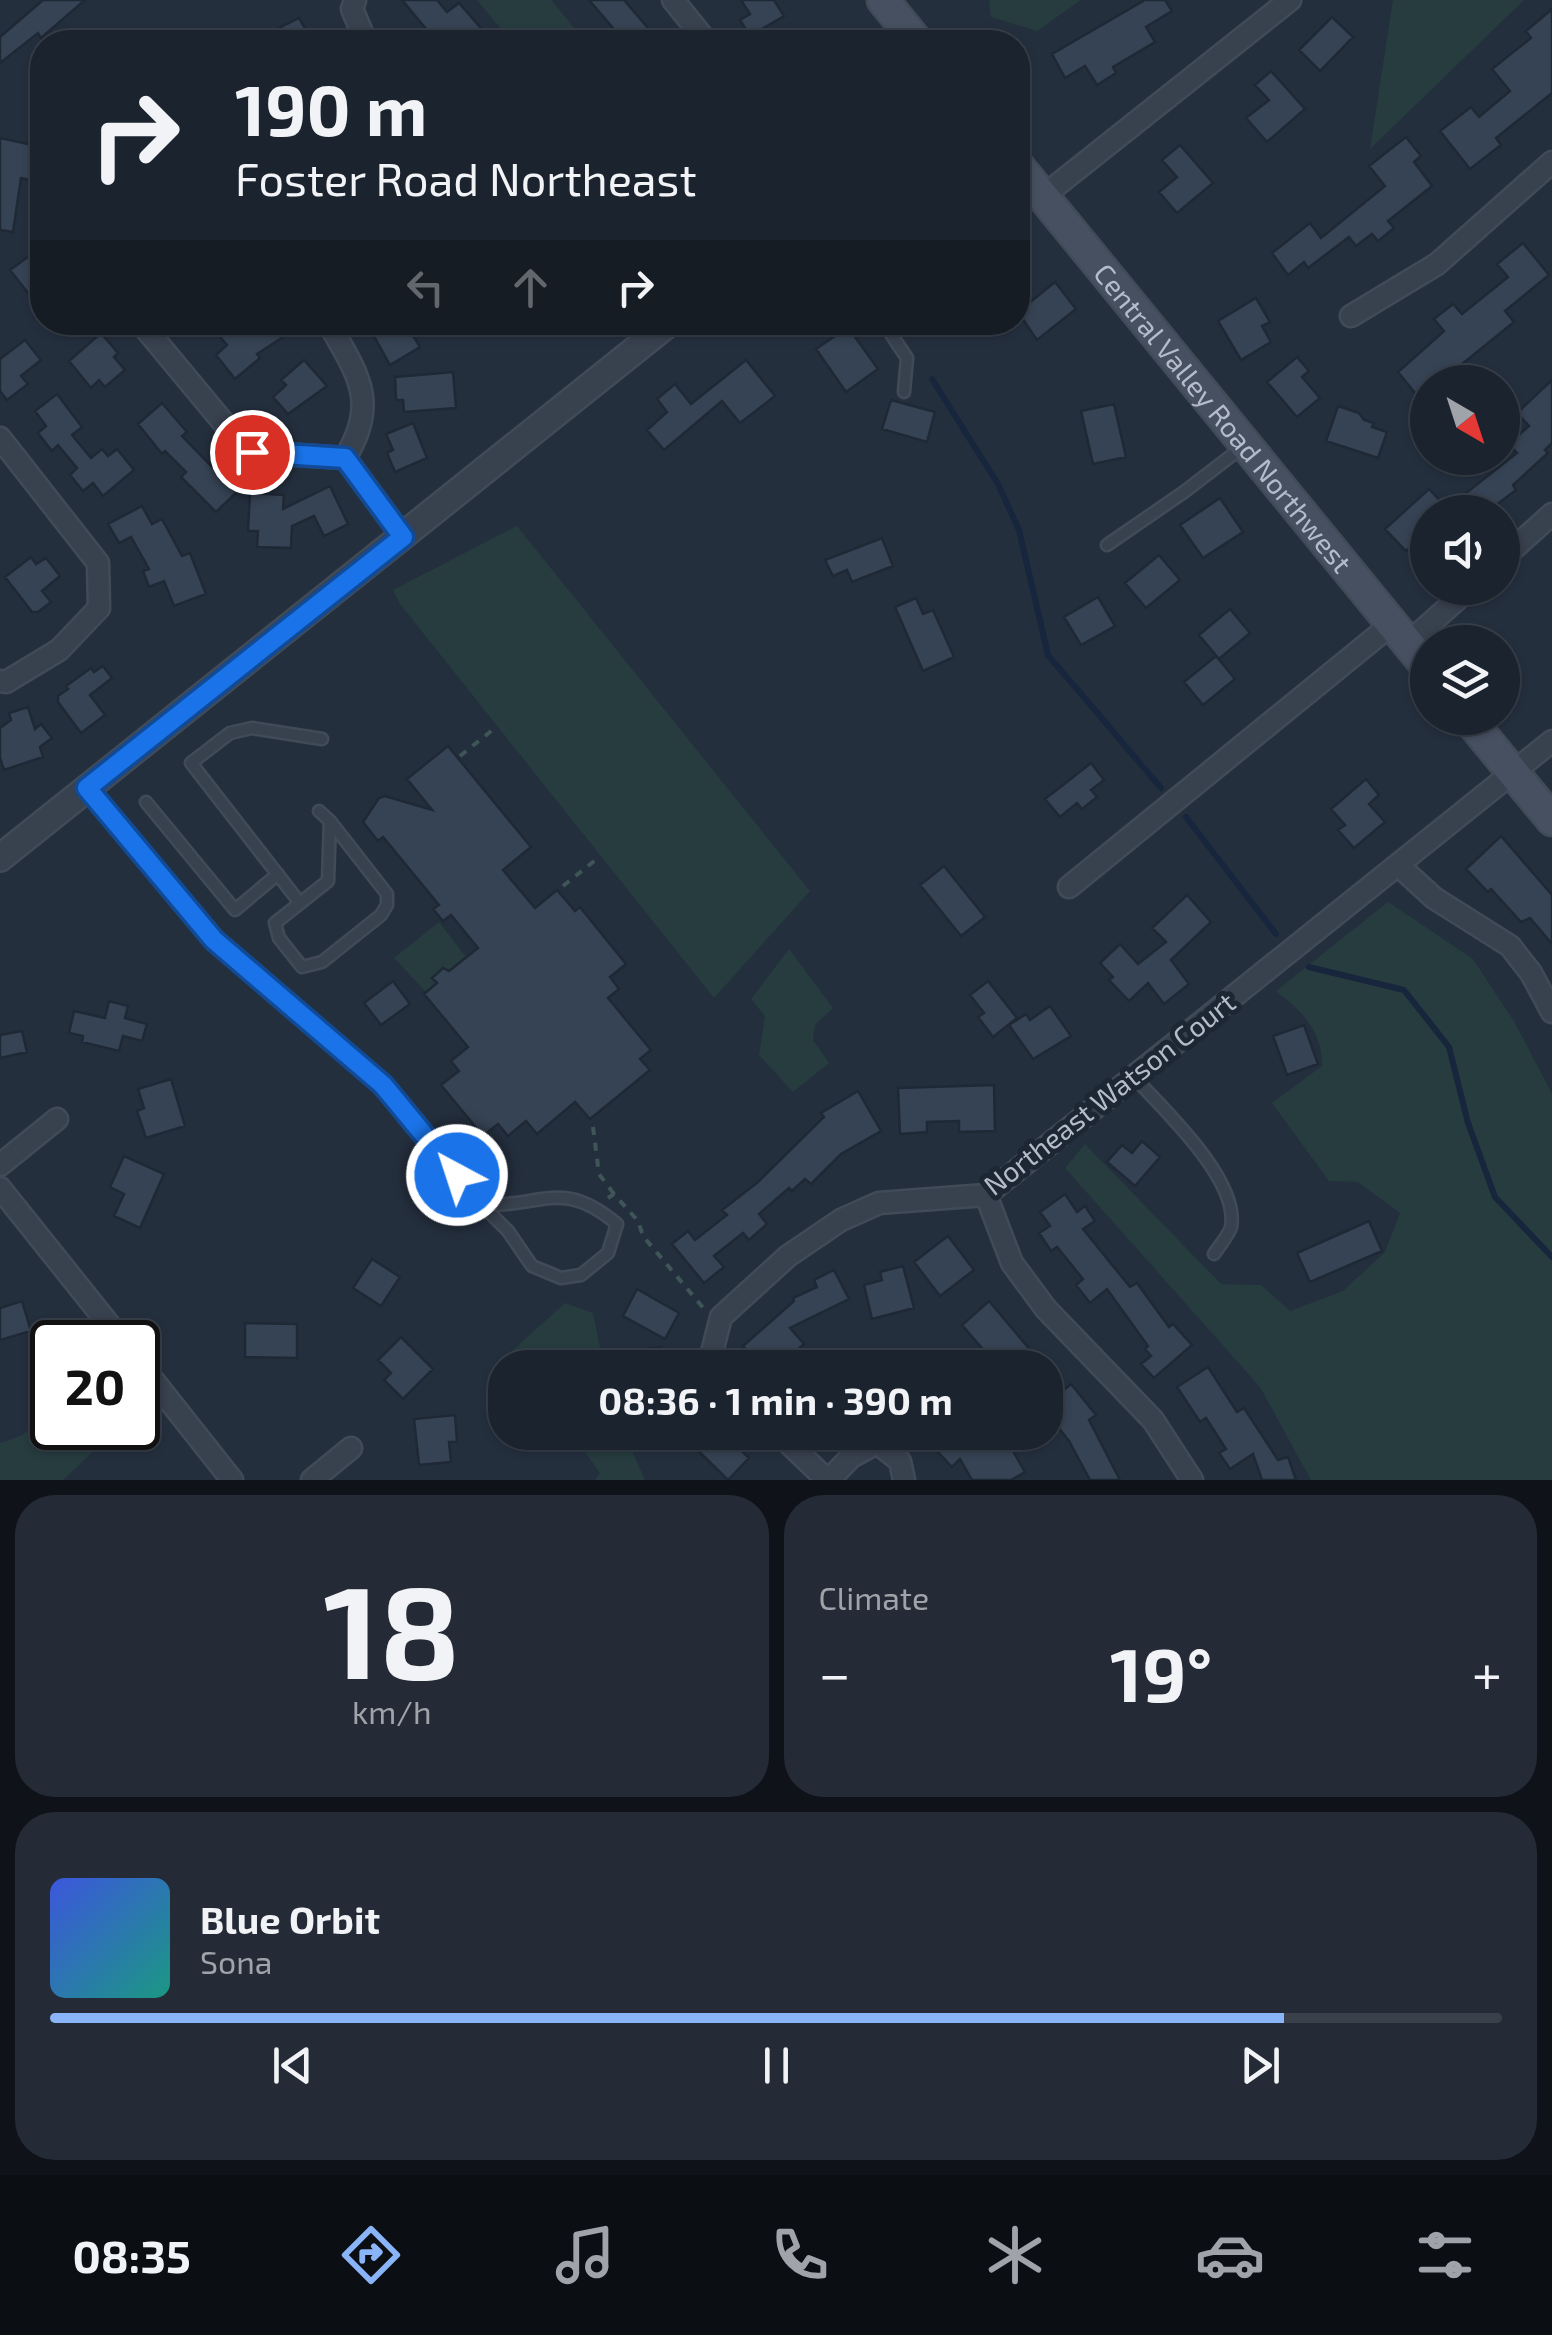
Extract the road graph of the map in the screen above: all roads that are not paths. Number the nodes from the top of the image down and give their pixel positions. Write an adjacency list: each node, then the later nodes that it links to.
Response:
1 (356, 0): 5 (street)
2 (673, 0): 6 (street)
3 (882, 0): 7 (main road)
4 (1290, 0): 10 (street)
5 (361, 30)
6 (697, 30)
7 (907, 30)
8 (1552, 162): 11 (street)
9 (1030, 182): 10 (main road, Central Valley Road Northwest)
10 (1042, 197): 18 (main road, Central Valley Road Northwest)
11 (1351, 316)
12 (151, 335): 19 (street)
13 (335, 335): 19 (street)
14 (654, 335): 21 (street)
15 (892, 335): 16 (lane)
16 (904, 392)
17 (0, 438): 27 (street)
18 (1245, 445): 23 (lane); 25 (main road, Central Valley Road Northwest)
19 (345, 458): 21 (street)
20 (1552, 514): 22 (street)
21 (403, 537): 32 (street)
22 (1520, 542)
23 (1106, 544)
24 (1444, 605): 25 (street)
25 (1400, 634): 26 (main road, Central Valley Road Northwest); 40 (street)
26 (1410, 646)
27 (0, 681)
28 (1482, 735): 31 (main road)
29 (322, 739): 39 (lane)
30 (1552, 741): 31 (street, Northeast Watson Court)
31 (1513, 772): 35 (main road); 38 (street, Northeast Watson Court)
32 (87, 788): 37 (street); 50 (lane)
33 (146, 802): 42 (lane)
34 (319, 811): 36 (lane)
35 (1552, 820)
36 (330, 821): 41 (lane); 41 (lane)
37 (0, 858)
38 (1398, 865): 44 (street); 45 (street, Northeast Watson Court)
39 (278, 874): 41 (lane); 42 (lane)
40 (1070, 887)
41 (300, 903)
42 (235, 910): 43 (lane)
43 (244, 922)
44 (1552, 1012)
45 (1134, 1076): 49 (street, Northeast Watson Court); 51 (lane)
46 (57, 1119): 47 (street)
47 (0, 1165)
48 (0, 1188): 52 (street)
49 (986, 1195): 53 (street, Northeast Watson Court); 61 (street)
50 (482, 1206): 50 (lane)
51 (1214, 1254)
52 (105, 1320)
53 (712, 1350)
54 (160, 1389): 57 (street)
55 (351, 1448): 58 (street)
56 (796, 1450): 59 (street)
57 (232, 1480)
58 (312, 1480)
59 (828, 1480): 60 (street)
60 (904, 1480)
61 (1192, 1480)

